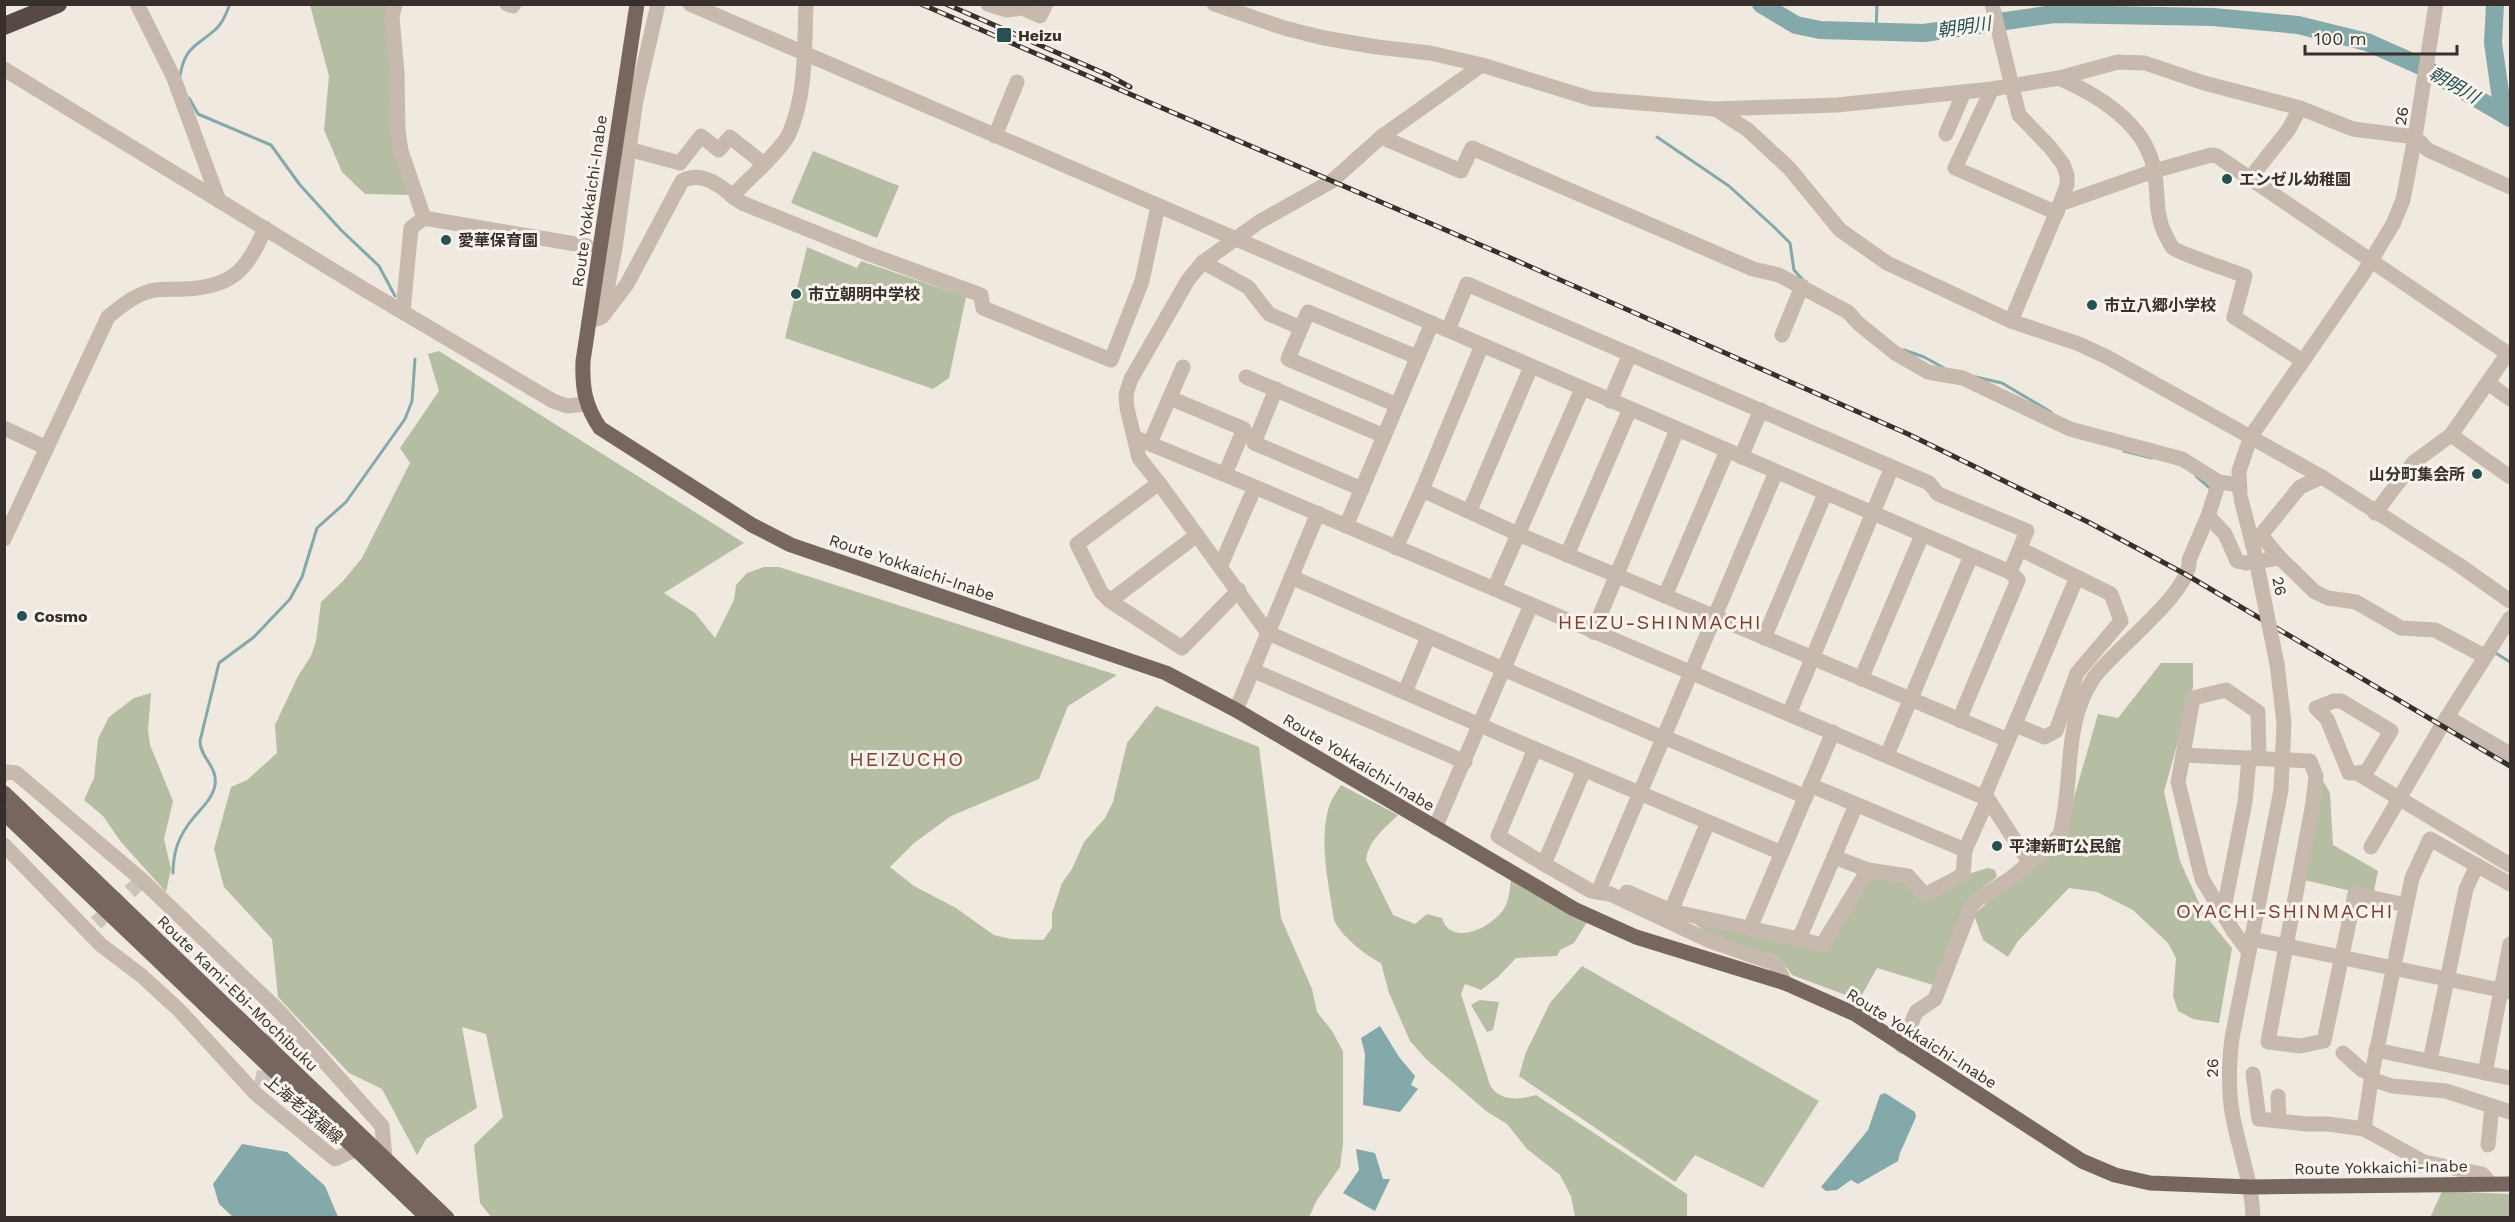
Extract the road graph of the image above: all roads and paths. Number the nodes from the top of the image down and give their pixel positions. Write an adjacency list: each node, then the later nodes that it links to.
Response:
1 (58, 4): 15 (highway)
2 (137, 4): 36 (street)
3 (395, 4): 39 (street)
4 (507, 4): 5 (street)
5 (514, 4)
6 (637, 4): 47 (main road, Route Yokkaichi-Inabe)
7 (658, 4): 30 (street)
8 (690, 4): 16 (street)
9 (806, 4): 16 (street)
10 (988, 4): 11 (street)
11 (1046, 4)
12 (1214, 4): 17 (street)
13 (1992, 4): 21 (street)
14 (2435, 12): 26 (street, 26)
15 (4, 26)
16 (804, 52): 28 (street); 31 (street)
17 (1482, 65): 25 (street); 29 (street)
18 (4, 69): 36 (street)
19 (2059, 78): 21 (street); 24 (street); 32 (street)
20 (1017, 82): 28 (street)
21 (2014, 86): 22 (street); 38 (street)
22 (1992, 89): 23 (street); 38 (street)
23 (1964, 92): 25 (street); 27 (street)
24 (2300, 108): 26 (street); 33 (street)
25 (1714, 109): 48 (street)
26 (2416, 131): 34 (street); 43 (street, 26)
27 (1946, 134)
28 (995, 136): 37 (street)
29 (1382, 137): 41 (street); 45 (street)
30 (628, 149): 31 (street); 47 (street)
31 (764, 164): 35 (street)
32 (2154, 171): 33 (street); 38 (street); 57 (street)
33 (2251, 177): 43 (street)
34 (2511, 188)
35 (732, 196): 37 (street); 47 (street)
36 (219, 201): 40 (street)
37 (1158, 206): 41 (street)
38 (2058, 209): 48 (street)
39 (424, 218): 42 (street); 46 (street)
40 (265, 228): 46 (street); 77 (street)
41 (1237, 239): 44 (street); 49 (street)
42 (587, 246)
43 (2371, 261): 55 (street); 57 (street, 26)
44 (1203, 262): 50 (street); 76 (street)
45 (1802, 286): 52 (street); 90 (street)
46 (403, 311): 67 (street)
47 (596, 319): 67 (main road, Route Yokkaichi-Inabe)
48 (2011, 321): 75 (street)
49 (1432, 323): 51 (street); 56 (street)
50 (1300, 328): 56 (street); 68 (street)
51 (1448, 330): 53 (street); 54 (street)
52 (1782, 335)
53 (1482, 345): 59 (street); 87 (street)
54 (1630, 354): 66 (street); 70 (street)
55 (2509, 354): 61 (street)
56 (1417, 357): 68 (street)
57 (2303, 361): 75 (street, 26)
58 (1183, 367): 64 (street)
59 (1532, 367): 63 (street); 91 (street)
60 (1246, 377): 62 (street)
61 (2488, 383): 65 (street); 73 (street)
62 (1276, 389): 74 (street); 86 (street)
63 (1582, 389): 66 (street); 96 (street)
64 (1170, 398): 76 (street); 81 (street)
65 (2511, 399)
66 (1610, 401): 69 (street)
67 (586, 404): 130 (main road, Route Yokkaichi-Inabe)
68 (1396, 405): 74 (street)
69 (1630, 409): 72 (street); 102 (street)
70 (1761, 410): 78 (street); 79 (street)
71 (4, 428): 77 (street)
72 (1677, 430): 78 (street); 107 (street)
73 (2451, 435): 83 (street); 93 (street)
74 (1384, 436): 86 (street)
75 (2251, 436): 82 (street); 88 (street, 26)
76 (1143, 441): 81 (street); 84 (street)
77 (47, 448): 99 (street)
78 (1734, 454): 80 (street); 112 (street)
79 (1892, 467): 94 (street); 101 (street)
80 (1776, 472): 89 (street); 116 (street)
81 (1225, 474): 85 (street)
82 (2322, 477): 93 (street); 104 (street)
83 (2511, 477)
84 (1159, 483): 97 (street); 113 (street)
85 (1255, 487): 92 (street); 105 (street)
86 (1362, 489): 95 (street)
87 (1422, 490): 91 (street); 100 (street)
88 (2240, 492): 90 (street); 144 (street, 26, bridge)
89 (1825, 494): 94 (street); 121 (street)
90 (2214, 497): 104 (street); 163 (street)
91 (1470, 510): 96 (street)
92 (1318, 513): 95 (street); 108 (street)
93 (2375, 513): 114 (street)
94 (1873, 514): 98 (street); 123 (street)
95 (1346, 526): 100 (street)
96 (1518, 534): 102 (street); 110 (street)
97 (1197, 535): 105 (street); 113 (street)
98 (1922, 535): 103 (street); 127 (street)
99 (4, 539)
100 (1396, 548): 110 (street)
101 (2020, 549): 106 (street); 109 (street)
102 (1567, 555): 107 (street)
103 (1971, 556): 106 (street); 129 (street)
104 (2280, 558): 122 (street)
105 (1220, 567): 111 (street)
106 (2010, 572): 133 (street)
107 (1616, 575): 112 (street); 118 (street)
108 (1291, 577): 119 (street); 120 (street)
109 (2077, 577): 135 (street); 135 (street)
110 (1494, 589): 115 (street)
111 (1239, 590): 113 (street); 119 (street)
112 (1665, 596): 116 (street)
113 (1110, 601)
114 (2511, 602)
115 (1532, 605): 118 (street); 125 (street)
116 (1715, 616): 121 (street); 126 (street)
117 (2511, 618): 122 (street)
118 (1593, 632): 126 (street)
119 (1268, 633): 124 (street); 128 (street)
120 (1428, 637): 125 (street); 128 (street)
121 (1764, 638): 123 (street)
122 (2484, 656): 132 (street)
123 (1813, 658): 127 (street); 131 (street)
124 (1252, 670): 130 (street); 145 (street)
125 (1504, 670): 134 (street); 137 (street)
126 (1691, 673): 131 (street); 137 (street)
127 (1861, 679): 129 (street)
128 (1405, 692): 134 (street)
129 (1911, 699): 133 (street); 141 (street)
130 (1236, 710): 157 (main road, Route Yokkaichi-Inabe)
131 (1789, 714): 136 (street)
132 (2447, 717): 140 (street); 153 (street)
133 (1959, 720): 138 (street)
134 (1480, 725): 139 (street); 145 (street)
135 (2015, 725): 138 (street)
136 (1833, 732): 141 (street); 149 (street)
137 (1664, 738): 149 (street); 151 (street)
138 (2008, 740): 152 (street)
139 (1534, 749): 146 (street); 164 (street)
140 (2511, 754)
141 (1887, 755): 152 (street)
142 (2182, 755): 143 (street); 143 (street); 172 (street)
143 (2254, 758): 144 (street); 172 (street)
144 (2282, 760): 176 (street, 26); 177 (street)
145 (1465, 762): 157 (street)
146 (1584, 770): 151 (street); 164 (street)
147 (2357, 773): 147 (street); 153 (street)
148 (4, 774): 198 (street)
149 (1808, 791): 154 (street); 161 (street)
150 (4, 793): 198 (main road, Route Kami-Ebi-Mochibuku)
151 (1640, 793): 156 (street); 169 (street)
152 (1986, 798): 160 (street); 163 (street)
153 (2398, 798): 159 (street); 166 (street)
154 (1856, 805): 160 (street); 162 (street)
155 (4, 813): 197 (main road, Route Kami-Ebi-Mochibuku)
156 (1708, 822): 161 (street); 171 (street)
157 (1435, 828): 181 (main road, Route Yokkaichi-Inabe)
158 (4, 845): 197 (street, 上海老茂福線)
159 (2371, 847)
160 (1965, 850): 167 (street)
161 (1782, 853): 173 (street)
162 (1834, 857): 167 (street); 174 (street)
163 (2029, 861): 183 (street)
164 (1544, 864): 169 (street)
165 (2477, 865): 168 (street); 170 (street); 180 (street)
166 (2511, 865)
167 (1868, 870): 174 (street)
168 (2511, 884)
169 (1601, 887): 171 (street); 181 (street)
170 (2406, 905): 178 (street); 179 (street)
171 (1671, 911): 173 (street)
172 (2223, 913): 176 (street)
173 (1750, 928): 174 (street)
174 (1799, 939)
175 (2511, 944): 182 (street)
176 (2250, 945): 177 (street); 201 (street, 26)
177 (2285, 946): 178 (street); 178 (street)
178 (2342, 958): 179 (street)
179 (2393, 969): 180 (street); 184 (street)
180 (2447, 980): 182 (street); 186 (street)
181 (1785, 983): 183 (main road, Route Yokkaichi-Inabe)
182 (2506, 992): 187 (street)
183 (1902, 1046): 201 (main road, Route Yokkaichi-Inabe)
184 (2376, 1050): 186 (street); 189 (street)
185 (2343, 1053): 189 (street)
186 (2430, 1061): 187 (street)
187 (2484, 1073): 190 (street)
188 (2253, 1074): 194 (street)
189 (2372, 1076): 192 (street); 195 (street)
190 (2511, 1078)
191 (2278, 1096): 194 (street)
192 (2492, 1106): 193 (street); 196 (street)
193 (2511, 1112)
194 (2279, 1120): 195 (street)
195 (2364, 1129): 199 (street)
196 (2488, 1145)
197 (357, 1149): 202 (main road, Route Kami-Ebi-Mochibuku)
198 (385, 1158): 203 (main road, Route Kami-Ebi-Mochibuku)
199 (2491, 1184): 200 (main road, Route Yokkaichi-Inabe); 201 (main road, Route Yokkaichi-Inabe)
200 (2511, 1185)
201 (2250, 1187): 204 (street, 26)
202 (428, 1218)
203 (447, 1218)
204 (2253, 1218)

